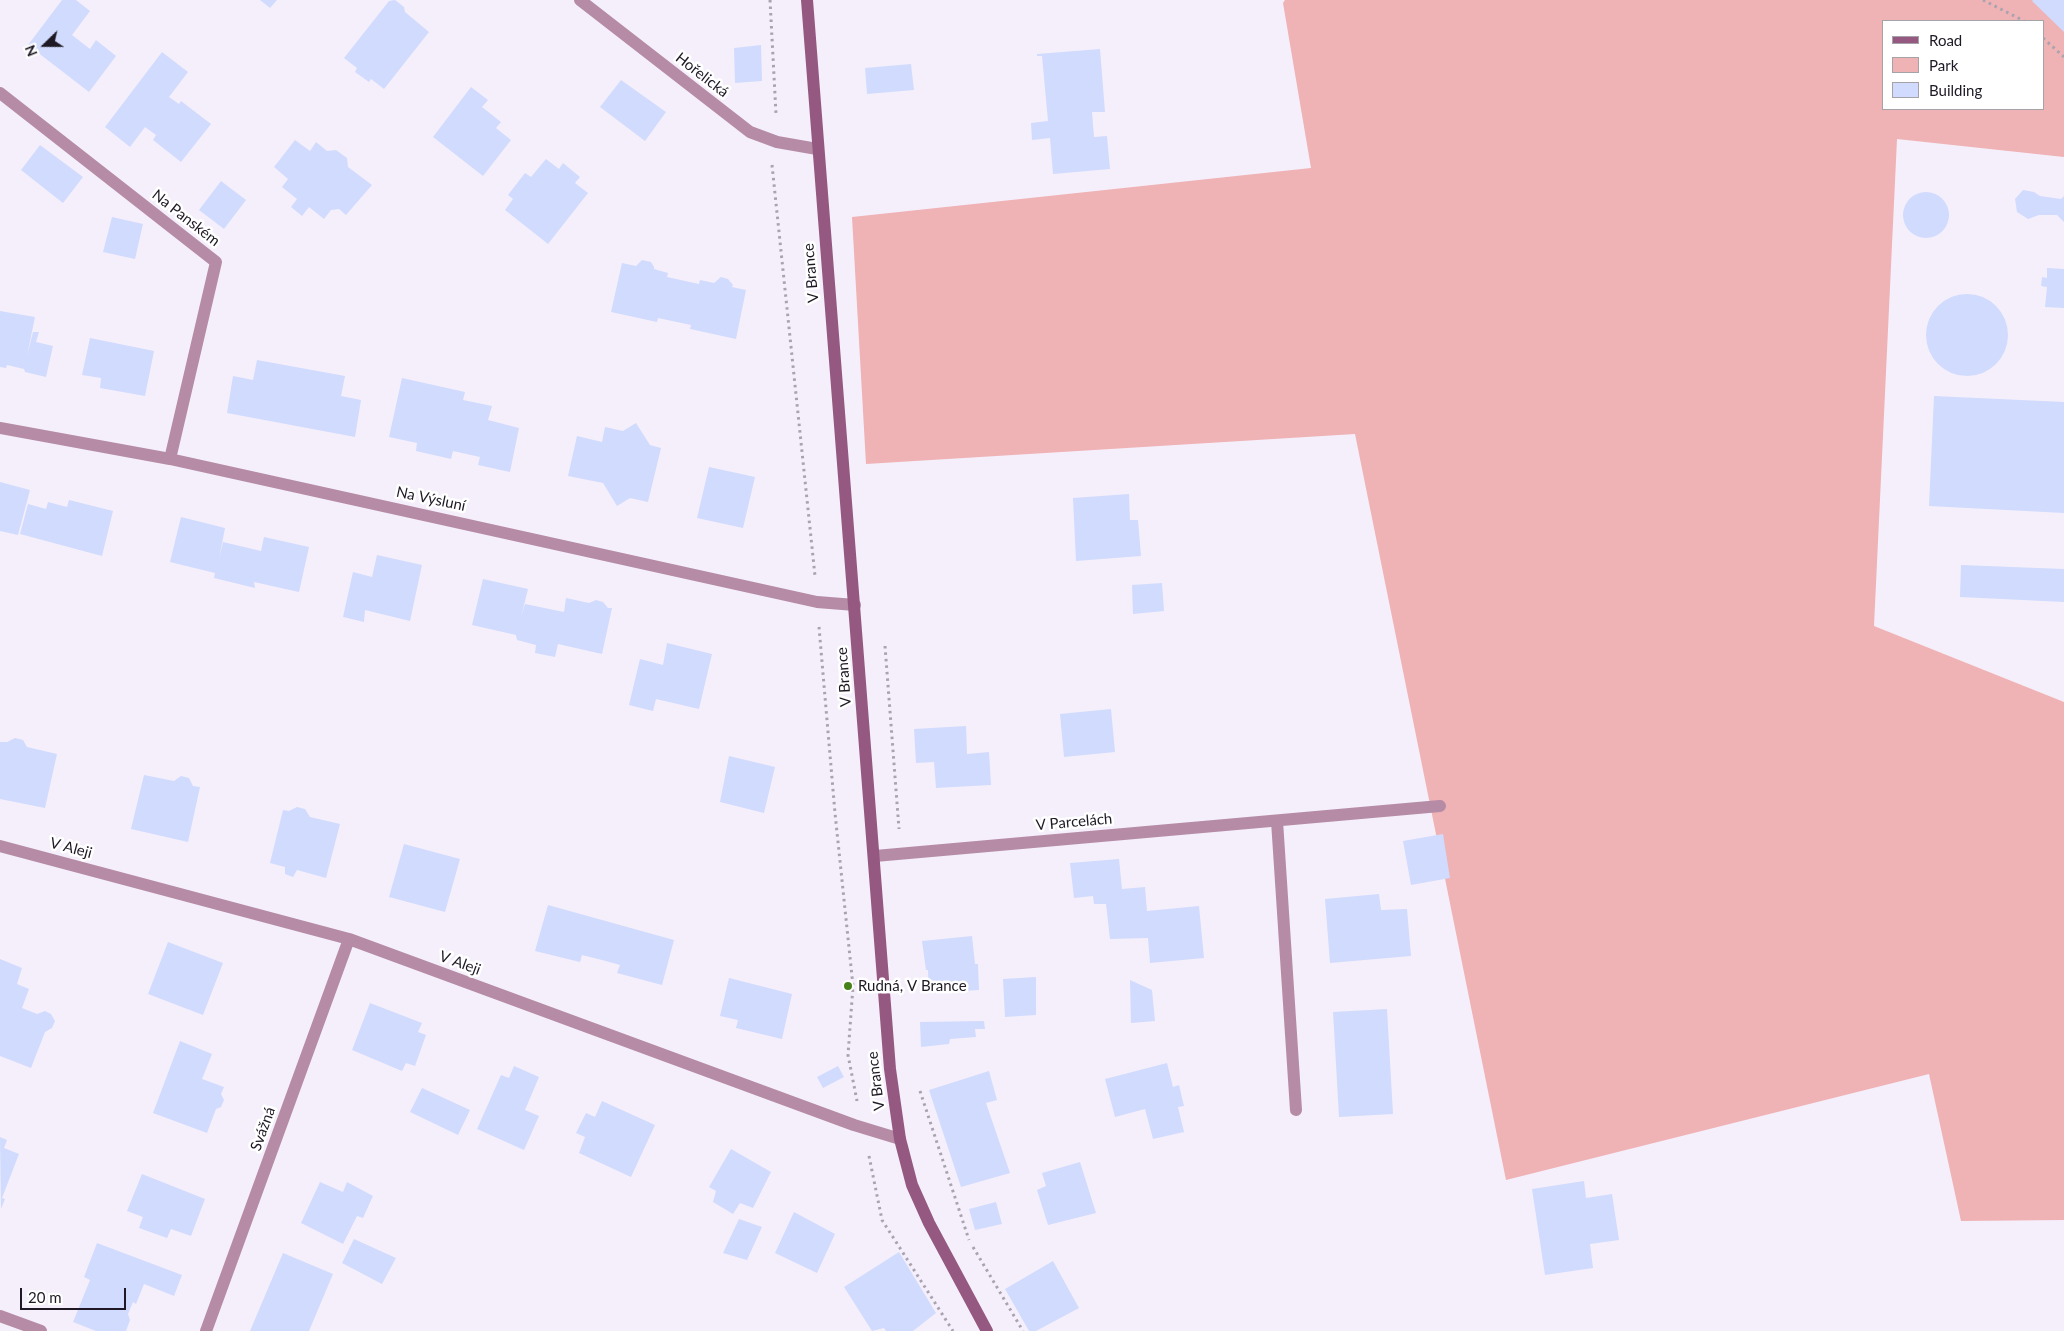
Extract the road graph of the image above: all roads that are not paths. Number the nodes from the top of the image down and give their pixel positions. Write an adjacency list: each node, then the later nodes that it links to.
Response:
1 (580, 0): 4 (street, Hořelická)
2 (806, 0): 4 (main road, V Brance)
3 (0, 93): 6 (street, Na Panském)
4 (817, 149): 7 (main road, V Brance)
5 (0, 428): 6 (street, Na Výsluní)
6 (170, 459): 7 (street, Na Výsluní)
7 (855, 605): 11 (main road, V Brance)
8 (1440, 806): 9 (street, V Parcelách)
9 (1277, 821): 11 (street, V Parcelách); 13 (street)
10 (0, 846): 12 (street, V Aleji)
11 (875, 856): 14 (main road, V Brance)
12 (349, 939): 14 (street, V Aleji); 18 (street, Svážná)
13 (1296, 1110)
14 (900, 1139): 16 (main road, V Brance)
15 (0, 1316): 17 (street)
16 (986, 1330)
17 (41, 1331)
18 (206, 1331)

